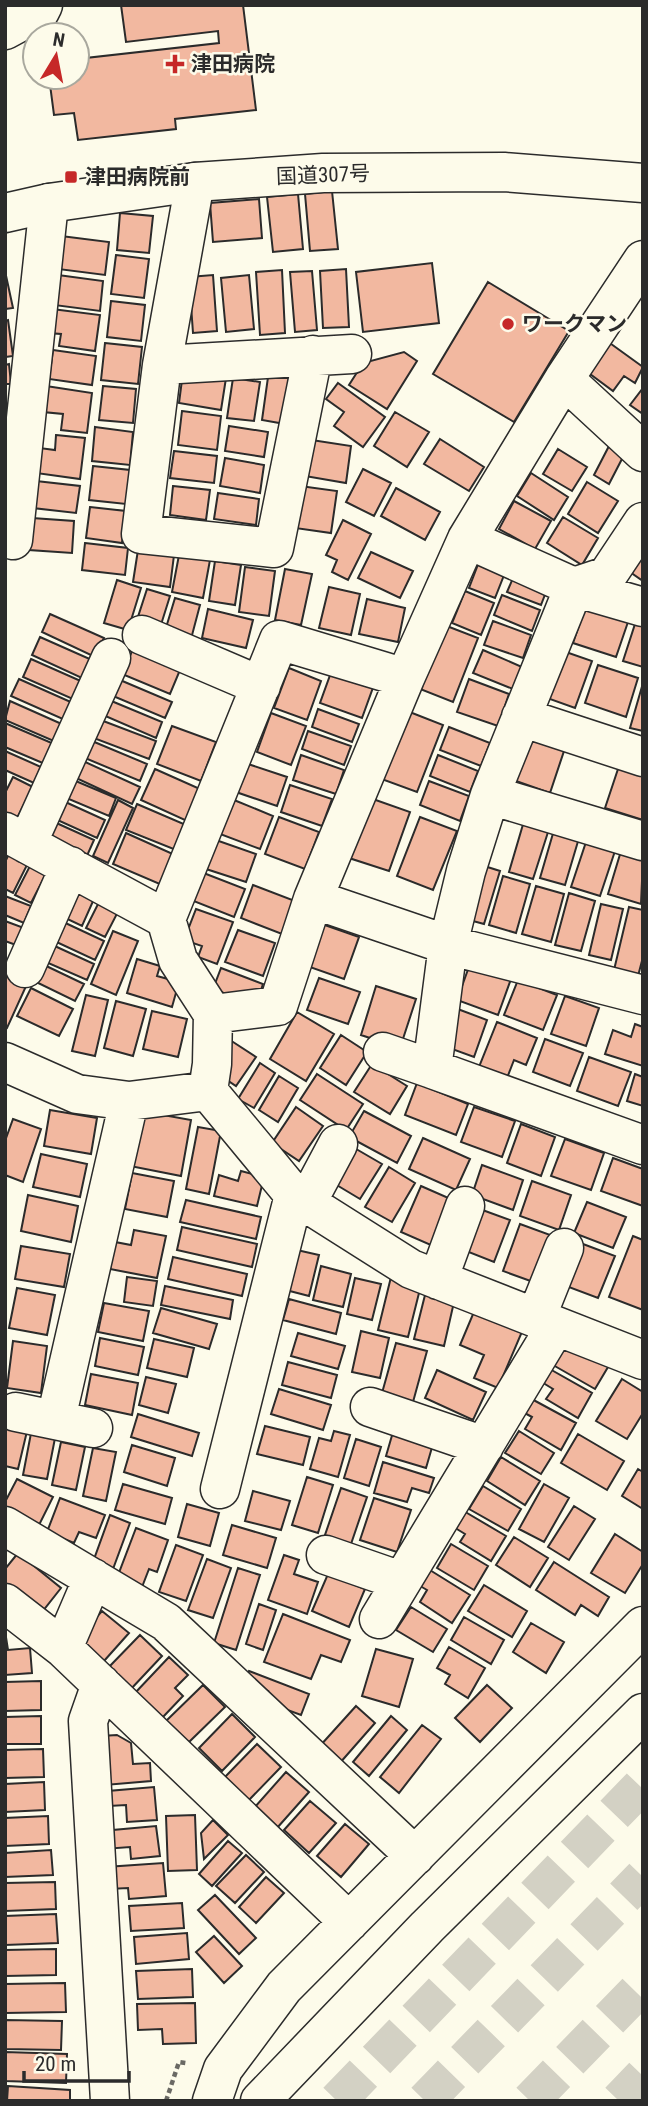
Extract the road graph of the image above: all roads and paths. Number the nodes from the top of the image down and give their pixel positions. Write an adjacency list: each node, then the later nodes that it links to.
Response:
1 (43, 5): 2 (main road)
2 (5, 30)
3 (195, 182): 4 (main road, 国道307号); 5 (main road, 国道307号); 10 (main road)
4 (643, 183)
5 (49, 203): 6 (main road, 国道307号); 15 (main road)
6 (5, 213)
7 (643, 260): 11 (main road)
8 (352, 354): 9 (main road)
9 (313, 355): 10 (main road); 10 (main road)
10 (162, 365)
11 (564, 379): 12 (main road); 14 (main road)
12 (643, 452)
13 (643, 522): 16 (main road)
14 (467, 539): 16 (main road); 20 (main road)
15 (13, 540)
16 (574, 587): 17 (main road); 22 (main road)
17 (643, 607)
18 (142, 635): 21 (main road)
19 (111, 658): 25 (main road)
20 (405, 678): 21 (main road); 28 (main road)
21 (261, 686): 29 (main road)
22 (521, 717): 23 (main road); 24 (main road)
23 (643, 757)
24 (490, 795): 26 (main road); 30 (main road)
25 (16, 838): 27 (main road)
26 (643, 841)
27 (70, 866): 29 (main road); 31 (main road)
28 (313, 900): 30 (main road); 33 (main road)
29 (166, 919): 33 (main road)
30 (448, 945): 32 (main road); 36 (main road)
31 (25, 968)
32 (643, 995)
33 (213, 1014): 37 (main road)
34 (383, 1052): 36 (main road)
35 (5, 1062): 38 (main road)
36 (432, 1069): 40 (main road)
37 (208, 1091): 38 (main road); 41 (main road)
38 (129, 1101): 49 (main road)
39 (338, 1144): 41 (main road)
40 (643, 1145)
41 (300, 1199): 44 (main road); 52 (main road)
42 (465, 1206): 44 (main road)
43 (564, 1248): 45 (main road)
44 (438, 1280): 45 (main road)
45 (546, 1322): 46 (main road); 51 (main road)
46 (643, 1360)
47 (370, 1407): 51 (main road)
48 (16, 1412): 49 (main road)
49 (56, 1419): 50 (main road)
50 (93, 1428)
51 (484, 1446): 56 (main road)
52 (220, 1489)
53 (5, 1526): 55 (main road)
54 (326, 1555): 56 (main road)
55 (93, 1578): 60 (main road); 63 (main road)
56 (401, 1581): 58 (main road)
57 (5, 1603): 60 (main road)
58 (379, 1619)
59 (643, 1626): 63 (main road)
60 (63, 1647): 61 (main road)
61 (101, 1684): 64 (main road); 65 (main road)
62 (643, 1713): 67 (main road)
63 (415, 1856): 64 (main road)
64 (349, 1922): 66 (main road)
65 (110, 2101)
66 (212, 2101)
67 (260, 2101)

